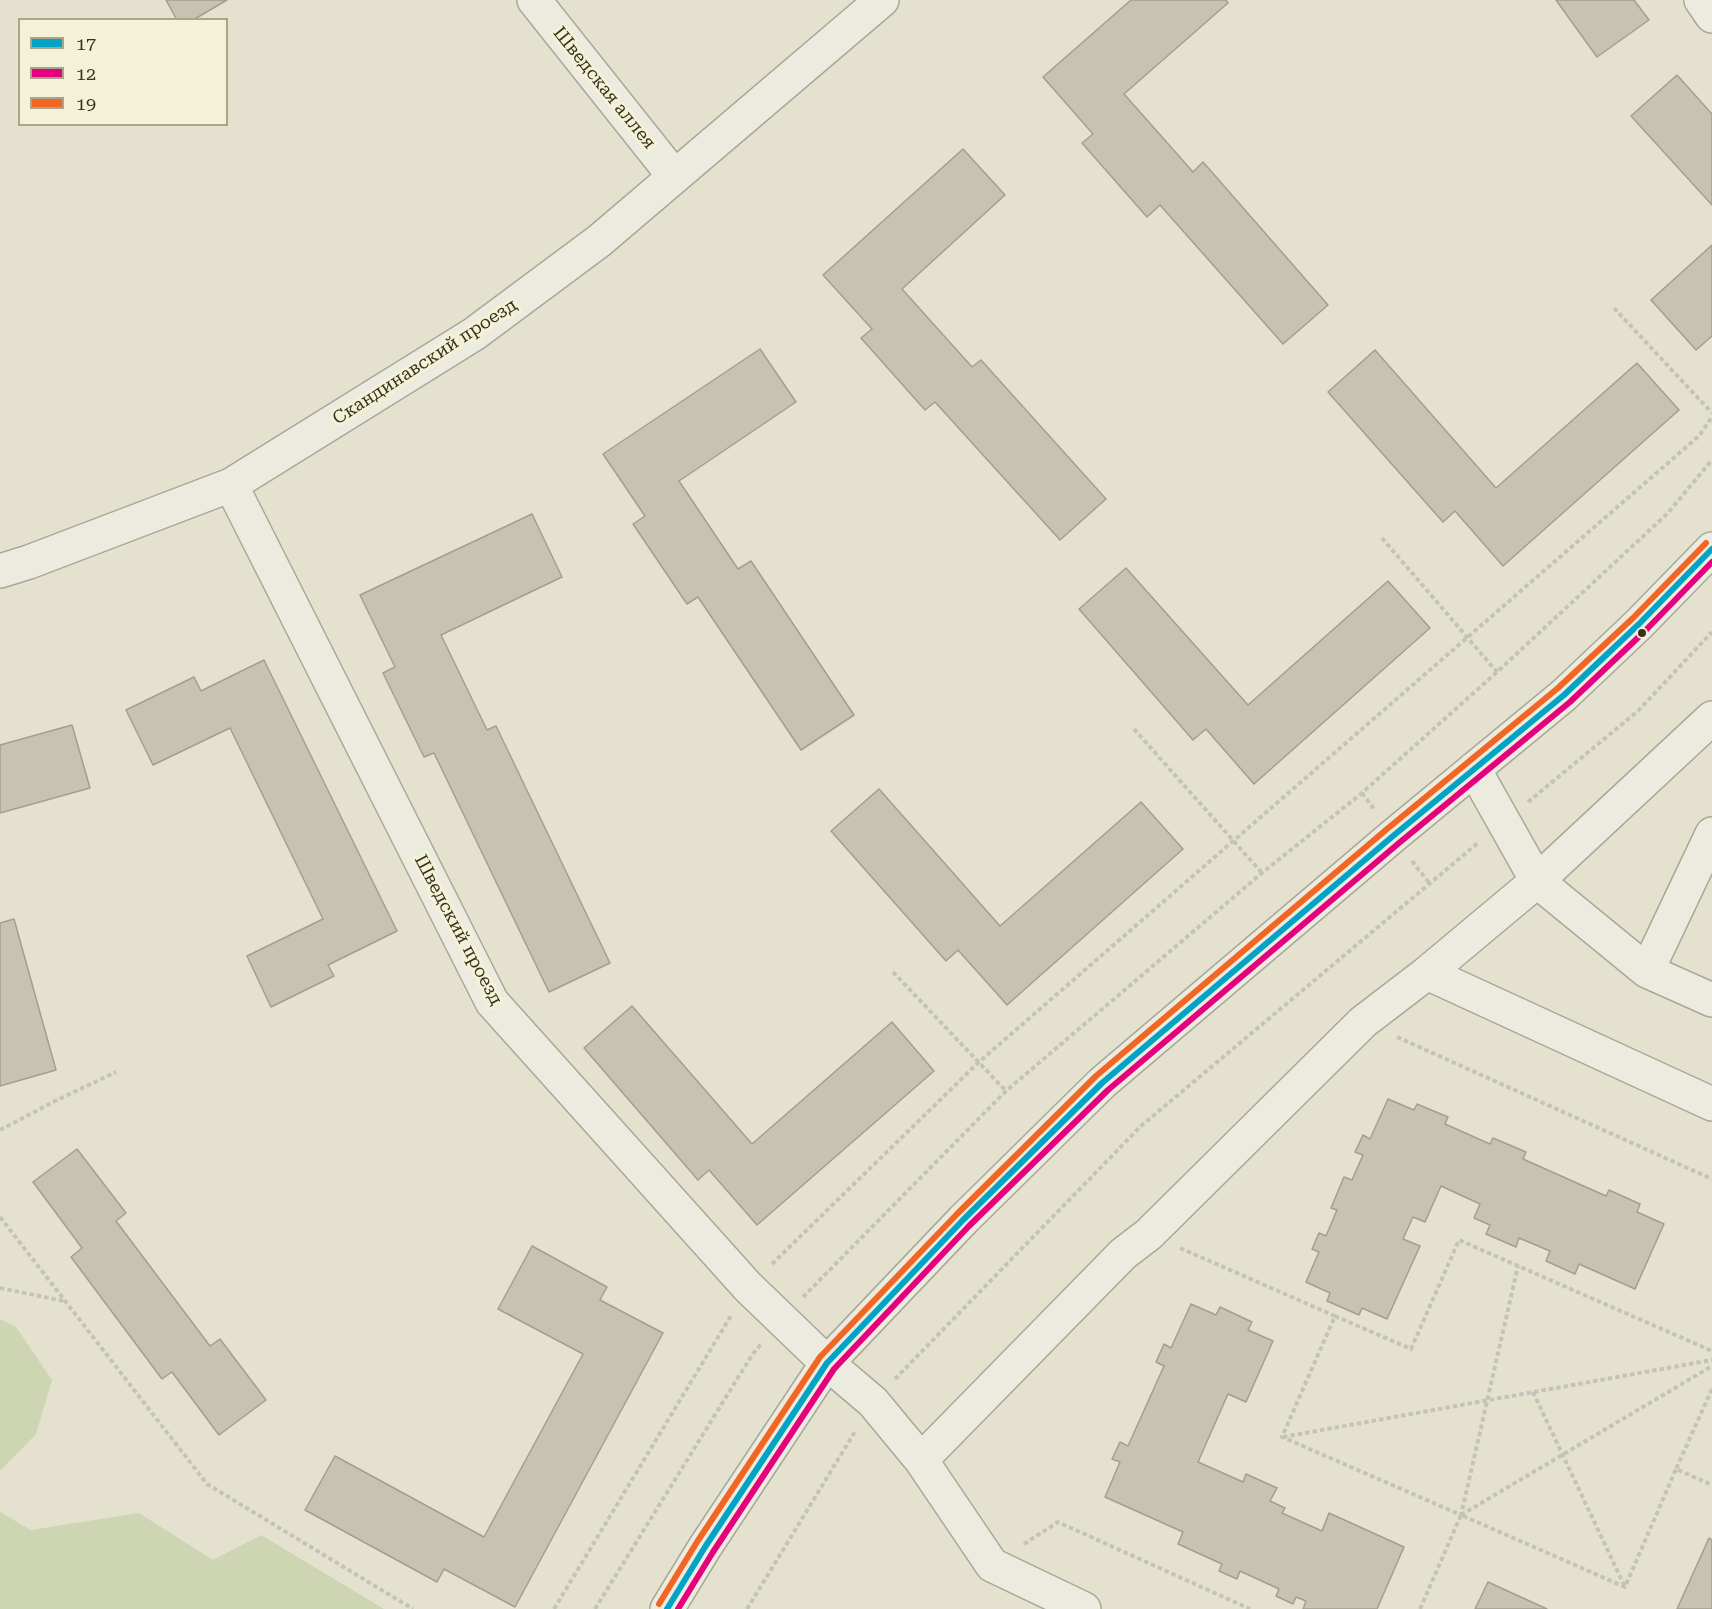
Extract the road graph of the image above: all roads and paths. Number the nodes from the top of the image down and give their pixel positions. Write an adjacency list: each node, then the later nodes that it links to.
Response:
1 (534, 0): 5 (street, Шведская аллея)
2 (882, 0): 5 (street, Скандинавский проезд)
3 (1701, 0): 4 (street)
4 (1712, 16)
5 (675, 176): 9 (street, Скандинавский проезд)
6 (1614, 308): 7 (path)
7 (1712, 415): 14 (path)
8 (1712, 460): 15 (path)
9 (231, 485): 12 (street, Скандинавский проезд); 38 (street, Шведский проезд)
10 (1382, 538): 14 (path)
11 (1712, 549): 18 (street)
12 (0, 571)
13 (1712, 633): 19 (path)
14 (1467, 637): 15 (path); 21 (path)
15 (1497, 672): 22 (path)
16 (1712, 718): 23 (street)
17 (1134, 729): 21 (path)
18 (1474, 769): 19 (street); 45 (street)
19 (1504, 822): 23 (street); 50 (path)
20 (1712, 834): 24 (street)
21 (1232, 842): 22 (path); 29 (path)
22 (1262, 873): 31 (path)
23 (1537, 881): 24 (street); 26 (street)
24 (1647, 971): 27 (street)
25 (893, 972): 29 (path)
26 (1427, 973): 28 (street); 32 (street)
27 (1712, 1000)
28 (1363, 1022): 34 (path); 36 (street)
29 (979, 1062): 31 (path); 38 (path)
30 (116, 1072): 33 (path)
31 (1006, 1091): 42 (path)
32 (1712, 1104)
33 (0, 1130)
34 (1712, 1179)
35 (0, 1217): 40 (path)
36 (1149, 1234): 41 (path); 53 (street)
37 (1518, 1266): 41 (path); 43 (path); 49 (path)
38 (748, 1287): 42 (street, Шведский проезд); 60 (path)
39 (0, 1288): 40 (path)
40 (65, 1301): 59 (path)
41 (1335, 1316): 51 (path)
42 (780, 1320): 45 (street, Шведский проезд); 61 (path)
43 (1712, 1351)
44 (1712, 1360): 48 (path)
45 (827, 1363): 50 (street, Шведский проезд); 62 (street)
46 (1712, 1365): 52 (path)
47 (1712, 1389): 54 (path)
48 (1533, 1392): 49 (path); 52 (path)
49 (1487, 1400): 51 (path); 56 (path)
50 (873, 1402): 53 (street, Шведский проезд); 63 (path)
51 (1282, 1437): 56 (path)
52 (1562, 1455): 56 (path); 58 (path)
53 (921, 1460): 57 (street, Шведский проезд)
54 (1676, 1469): 55 (path); 58 (path)
55 (1712, 1485)
56 (1461, 1515): 58 (path); 66 (path)
57 (992, 1565): 64 (street); 65 (path)
58 (1625, 1587)
59 (412, 1609)
60 (554, 1609)
61 (595, 1609)
62 (667, 1609)
63 (747, 1609)
64 (1084, 1609)
65 (1250, 1609)
66 (1420, 1609)

